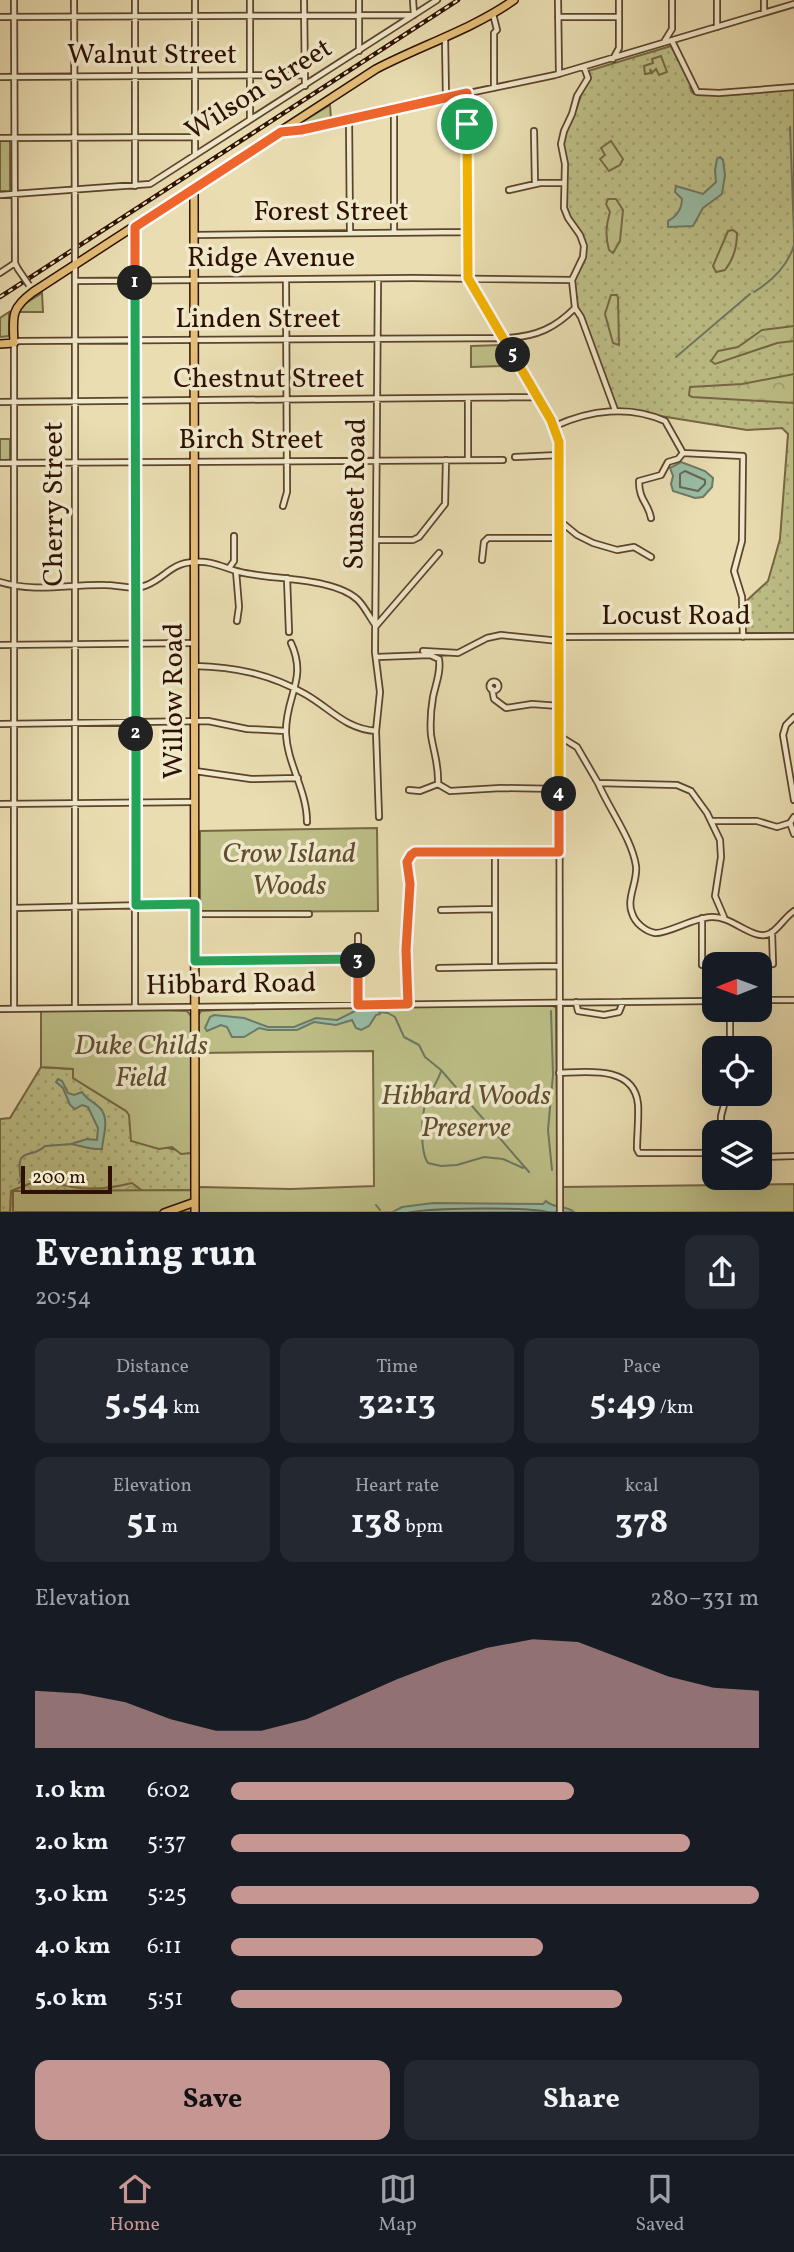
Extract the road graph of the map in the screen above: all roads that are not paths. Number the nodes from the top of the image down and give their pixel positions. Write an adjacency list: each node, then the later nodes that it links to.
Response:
1 (14, 0): 26 (street)
2 (74, 0): 27 (street, Cherry Street)
3 (135, 0): 23 (street)
4 (195, 0): 24 (street)
5 (250, 0): 19 (street)
6 (304, 0): 20 (street)
7 (359, 0): 21 (street)
8 (413, 0): 22 (street)
9 (437, 0): 22 (street, Wilson Street)
10 (514, 0): 18 (main road)
11 (558, 0): 28 (street)
12 (619, 0): 29 (street)
13 (672, 0): 31 (street)
14 (717, 0): 30 (street)
15 (764, 0): 17 (street)
16 (794, 4): 17 (street)
17 (764, 13): 30 (street)
18 (493, 14): 32 (main road); 51 (street)
19 (250, 15): 20 (street); 24 (street); 44 (street)
20 (304, 15): 21 (street); 42 (street)
21 (359, 15): 22 (street); 37 (street)
22 (414, 15): 37 (street, Wilson Street)
23 (135, 16): 24 (street); 27 (street); 47 (street)
24 (195, 16): 43 (street)
25 (0, 17): 26 (street)
26 (14, 17): 27 (street); 45 (street)
27 (75, 17): 46 (street, Cherry Street)
28 (558, 17): 29 (street); 41 (street)
29 (619, 17): 36 (street)
30 (717, 27): 33 (street)
31 (672, 29): 33 (street); 35 (street)
32 (445, 37): 53 (street); 57 (main road)
33 (682, 38): 34 (street)
34 (672, 41): 35 (street); 50 (street)
35 (662, 44): 38 (street)
36 (619, 48): 38 (street); 39 (street)
37 (359, 51): 49 (street, Wilson Street)
38 (632, 53): 39 (street)
39 (612, 59): 40 (street)
40 (584, 67): 41 (street); 67 (street)
41 (559, 74): 51 (street)
42 (304, 75): 44 (street, Walnut Street); 49 (street)
43 (195, 76): 44 (street, Walnut Street); 47 (street, Walnut Street); 61 (street)
44 (250, 76): 55 (street)
45 (14, 77): 46 (street, Walnut Street); 48 (street, Walnut Street); 64 (street)
46 (75, 77): 47 (street, Walnut Street); 65 (street, Cherry Street)
47 (135, 77): 62 (street)
48 (0, 78)
49 (304, 86): 55 (street, Wilson Street)
50 (794, 87)
51 (495, 88): 52 (street)
52 (467, 93): 53 (street); 76 (street)
53 (446, 98): 54 (street)
54 (394, 110): 56 (street); 78 (street)
55 (250, 119): 66 (street, Wilson Street)
56 (349, 119): 58 (street); 77 (street)
57 (291, 125): 58 (street); 60 (main road)
58 (315, 126): 60 (street)
59 (534, 131): 68 (street)
60 (281, 132): 70 (main road)
61 (195, 136): 62 (street); 66 (street)
62 (135, 137): 65 (street); 69 (street)
63 (0, 138): 64 (street)
64 (14, 138): 65 (street); 73 (street)
65 (75, 138): 71 (street, Cherry Street)
66 (195, 155): 69 (street, Wilson Street)
67 (563, 183): 68 (street); 87 (street)
68 (535, 184): 72 (street)
69 (135, 186): 71 (street, Wilson Street)
70 (194, 188): 75 (main road); 79 (main road, Willow Road)
71 (75, 190): 73 (street, Wilson Street); 80 (street, Cherry Street, bridge)
72 (509, 190)
73 (14, 194): 74 (street, Wilson Street); 81 (street)
74 (0, 195)
75 (135, 227): 80 (main road); 89 (street)
76 (468, 232): 78 (street, Forest Street); 83 (street)
77 (350, 233): 78 (street, Forest Street); 79 (street, Forest Street)
78 (394, 233)
79 (195, 234): 85 (main road, Willow Road)
80 (75, 265): 88 (street, Cherry Street); 90 (main road)
81 (16, 266): 82 (street); 90 (street, bridge)
82 (0, 272)
83 (468, 278): 84 (street, Ridge Avenue); 87 (street, Ridge Avenue); 92 (street)
84 (378, 279): 86 (street, Ridge Avenue); 93 (street, Sunset Road)
85 (195, 280): 86 (street, Ridge Avenue); 89 (street, Ridge Avenue); 95 (main road, Willow Road)
86 (286, 280): 96 (street)
87 (572, 280): 91 (street)
88 (75, 281): 89 (street, Ridge Avenue); 97 (street, Cherry Street)
89 (135, 281): 94 (street)
90 (31, 289): 98 (main road)
91 (575, 308): 92 (street, Linden Street); 109 (street)
92 (503, 338): 93 (street, Linden Street); 100 (street)
93 (378, 339): 96 (street, Linden Street); 102 (street, Sunset Road)
94 (135, 340): 95 (street, Linden Street); 97 (street, Linden Street); 106 (street)
95 (195, 340): 96 (street, Linden Street); 103 (main road, Willow Road)
96 (286, 340): 104 (street)
97 (75, 341): 98 (street, Linden Street); 105 (street, Cherry Street)
98 (14, 343): 99 (main road); 108 (street)
99 (0, 344)
100 (538, 397): 101 (street, Chestnut Street); 110 (street)
101 (468, 398): 102 (street, Chestnut Street); 116 (street)
102 (378, 399): 104 (street, Chestnut Street); 114 (street, Sunset Road)
103 (195, 400): 104 (street, Chestnut Street); 106 (street, Chestnut Street); 120 (main road, Willow Road)
104 (286, 400): 118 (street)
105 (75, 401): 106 (street, Chestnut Street); 108 (street, Chestnut Street); 123 (street, Cherry Street)
106 (135, 401): 119 (street)
107 (0, 402): 108 (street, Chestnut Street)
108 (14, 402): 122 (street)
109 (615, 410): 110 (street); 111 (street)
110 (555, 426): 112 (street)
111 (683, 453): 125 (street); 144 (street)
112 (559, 455): 113 (street); 126 (street)
113 (515, 457)
114 (377, 460): 115 (street, Birch Street); 118 (street, Birch Street); 129 (street, Sunset Road)
115 (446, 460): 116 (street, Birch Street); 129 (street)
116 (468, 460): 117 (street, Birch Street)
117 (503, 460)
118 (286, 461): 120 (street, Birch Street); 124 (street)
119 (136, 462): 120 (street, Birch Street); 123 (street, Birch Street); 140 (street)
120 (195, 462): 133 (main road, Willow Road)
121 (0, 463): 122 (street, Birch Street)
122 (14, 463): 123 (street, Birch Street); 138 (street)
123 (75, 463): 139 (street, Cherry Street)
124 (283, 506)
125 (651, 518)
126 (559, 521): 128 (street); 131 (street)
127 (234, 536): 134 (street)
128 (559, 538): 132 (street); 146 (street)
129 (376, 540): 142 (street, Sunset Road)
130 (439, 553): 142 (street, Sunset Road)
131 (651, 557)
132 (482, 560)
133 (195, 561): 134 (street); 140 (street); 147 (main road, Willow Road)
134 (229, 568): 135 (street)
135 (236, 571): 136 (street); 141 (street)
136 (287, 578): 142 (street); 143 (street)
137 (0, 582): 138 (street)
138 (14, 586): 139 (street); 152 (street)
139 (75, 587): 140 (street); 151 (street, Cherry Street)
140 (136, 588): 149 (street)
141 (237, 621)
142 (376, 626): 154 (street, Sunset Road)
143 (289, 632)
144 (743, 636): 145 (street, Locust Road); 146 (street, Locust Road)
145 (794, 636)
146 (559, 639): 153 (street, Locust Road); 158 (street)
147 (195, 643): 149 (street); 155 (main road, Willow Road)
148 (291, 643): 156 (street)
149 (136, 644): 151 (street); 162 (street)
150 (0, 645): 152 (street)
151 (75, 645): 152 (street); 161 (street, Cherry Street)
152 (14, 646): 164 (street)
153 (423, 651)
154 (377, 657): 166 (street, Sunset Road); 171 (street)
155 (195, 666): 156 (street); 160 (main road, Willow Road)
156 (294, 688): 165 (street); 166 (street)
157 (492, 689): 158 (street)
158 (559, 706): 167 (street)
159 (794, 717): 174 (street)
160 (195, 721): 162 (street); 165 (street); 168 (main road, Willow Road)
161 (75, 722): 162 (street); 164 (street); 176 (street, Cherry Street)
162 (136, 722): 177 (street)
163 (0, 723): 164 (street)
164 (14, 723): 179 (street)
165 (286, 731): 169 (street)
166 (376, 731): 180 (street, Sunset Road)
167 (559, 736): 170 (street); 172 (street)
168 (195, 771): 169 (street); 175 (main road, Willow Road)
169 (298, 778): 183 (street)
170 (598, 783): 182 (street); 198 (street)
171 (438, 784): 172 (street); 173 (street)
172 (559, 789): 187 (street)
173 (409, 790)
174 (794, 800)
175 (195, 802): 177 (street); 188 (main road, Willow Road)
176 (75, 803): 177 (street); 179 (street); 190 (street, Cherry Street)
177 (136, 803): 189 (street)
178 (0, 804): 179 (street)
179 (14, 804): 191 (street)
180 (379, 817)
181 (794, 817): 184 (street)
182 (712, 821): 184 (street); 197 (street)
183 (307, 822)
184 (790, 823): 185 (street)
185 (794, 834)
186 (495, 852): 187 (street); 192 (street); 214 (street)
187 (559, 852): 205 (street)
188 (195, 904): 189 (street); 195 (main road, Willow Road)
189 (136, 905): 190 (street); 216 (street)
190 (75, 906): 191 (street); 218 (street, Cherry Street)
191 (14, 908): 220 (street)
192 (495, 909): 193 (street); 206 (street)
193 (441, 910)
194 (794, 911): 199 (street)
195 (195, 914): 196 (street); 204 (main road, Willow Road)
196 (309, 914)
197 (724, 917): 198 (street); 199 (street)
198 (702, 918): 201 (street)
199 (772, 932): 202 (street)
200 (358, 936): 203 (street)
201 (702, 952)
202 (772, 952)
203 (358, 959): 204 (street); 215 (street)
204 (195, 961): 217 (main road, Willow Road)
205 (559, 966): 206 (street); 211 (street)
206 (495, 967): 207 (street)
207 (439, 968)
208 (772, 1000): 209 (street)
209 (794, 1000)
210 (702, 1001): 213 (street, Hibbard Road)
211 (559, 1002): 212 (street, Hibbard Road); 214 (street, Hibbard Road); 221 (street)
212 (576, 1002): 213 (street, Hibbard Road); 213 (street)
213 (623, 1002)
214 (408, 1004): 215 (street, Hibbard Road)
215 (358, 1005): 217 (street, Hibbard Road)
216 (135, 1007): 217 (street, Hibbard Road); 218 (street, Hibbard Road)
217 (195, 1007): 225 (main road, Willow Road)
218 (75, 1008): 220 (street, Hibbard Road)
219 (0, 1009): 220 (street, Hibbard Road)
220 (15, 1009)
221 (559, 1073): 222 (street); 228 (street)
222 (702, 1153)
223 (794, 1156): 224 (street)
224 (772, 1157)
225 (195, 1202): 226 (main road); 227 (main road, Willow Road)
226 (167, 1212)
227 (194, 1212)
228 (560, 1212)

